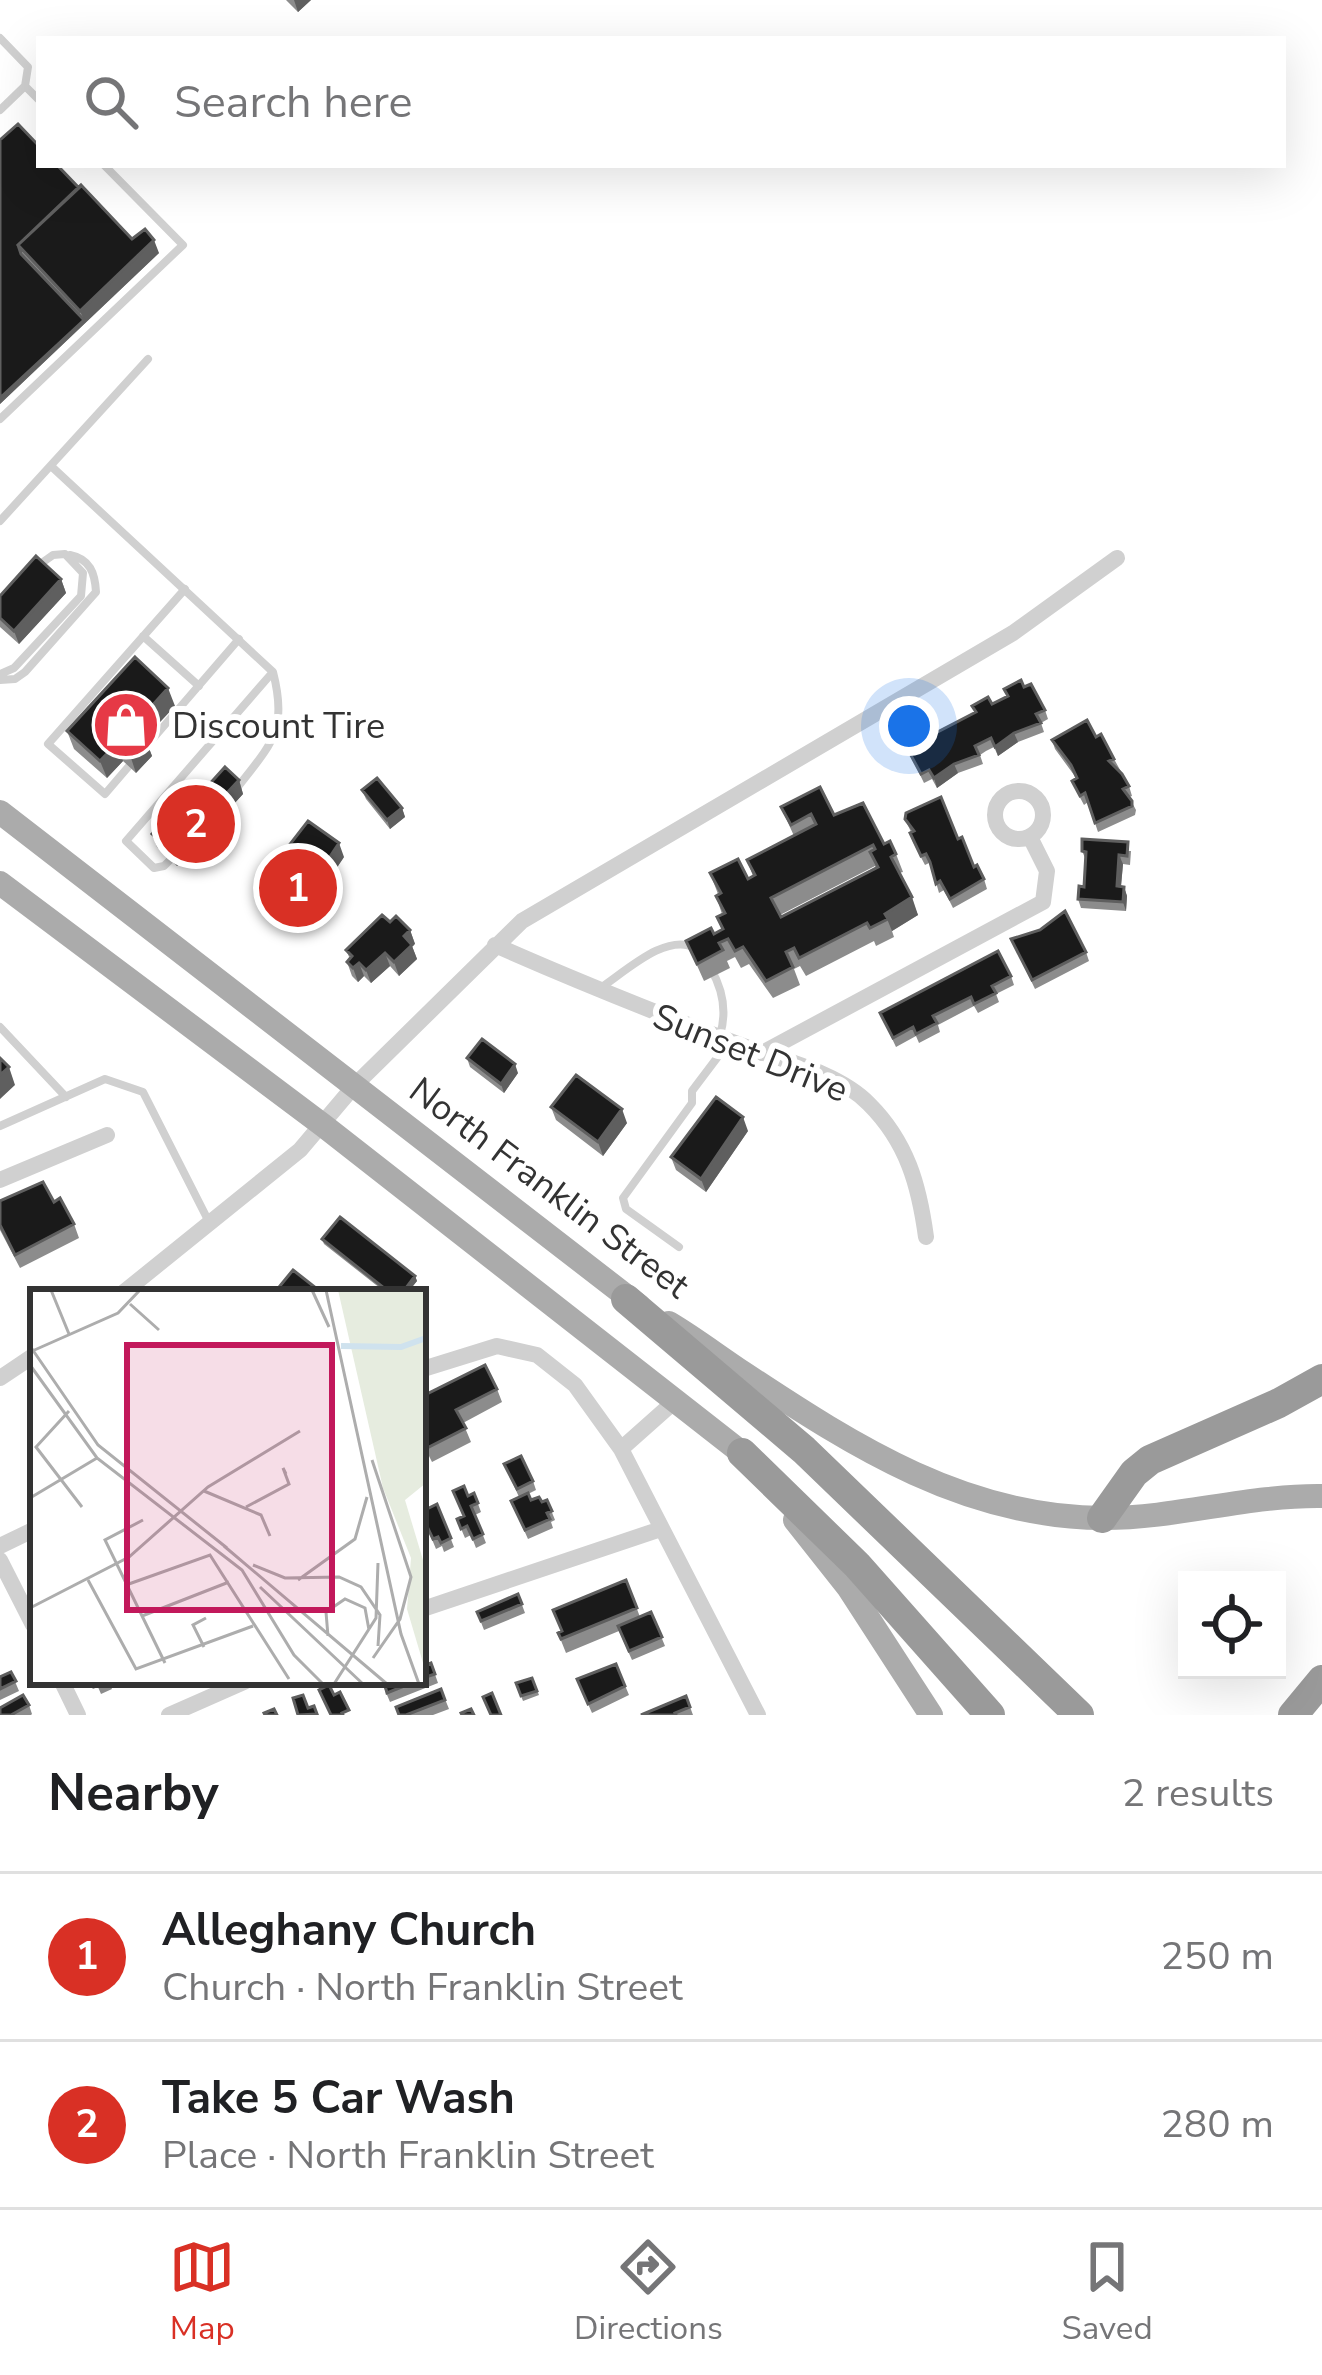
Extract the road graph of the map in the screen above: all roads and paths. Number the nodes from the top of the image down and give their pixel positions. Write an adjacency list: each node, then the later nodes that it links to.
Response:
1 (0, 38): 2 (lane)
2 (25, 86): 3 (lane); 4 (lane)
3 (36, 97)
4 (0, 110)
5 (107, 168): 7 (lane)
6 (148, 359): 8 (lane)
7 (0, 419)
8 (51, 466): 9 (lane); 12 (lane)
9 (0, 521)
10 (1117, 559): 25 (street)
11 (28, 576): 16 (lane)
12 (185, 589): 13 (lane); 14 (lane)
13 (143, 636): 17 (lane); 19 (lane)
14 (239, 639): 15 (lane); 17 (lane)
15 (273, 672): 20 (lane); 23 (lane)
16 (0, 677)
17 (199, 686): 18 (lane)
18 (144, 749)
19 (129, 766)
20 (237, 788)
21 (0, 812): 30 (main road, North Franklin Street)
22 (1030, 837): 29 (street)
23 (170, 860)
24 (0, 883): 33 (main road)
25 (495, 946): 26 (street, Sunset Drive); 30 (street)
26 (597, 990): 28 (street, Sunset Drive); 28 (lane)
27 (0, 1027): 31 (lane)
28 (725, 1038): 29 (street, Sunset Drive); 38 (lane)
29 (762, 1053): 37 (street, Sunset Drive)
30 (355, 1085): 33 (street); 40 (main road, North Franklin Street)
31 (66, 1097): 32 (lane); 36 (lane)
32 (0, 1126)
33 (324, 1126): 36 (street); 45 (main road)
34 (107, 1135): 35 (street)
35 (0, 1180)
36 (211, 1225): 39 (street)
37 (926, 1237)
38 (680, 1247)
39 (128, 1289)
40 (626, 1299): 49 (main road, North Franklin Street); 64 (highway)
41 (30, 1358): 43 (street)
42 (426, 1368): 46 (street)
43 (0, 1378)
44 (1322, 1379): 49 (highway)
45 (675, 1401): 46 (street); 47 (main road)
46 (621, 1449): 50 (street)
47 (742, 1453): 62 (main road); 63 (highway)
48 (1322, 1496): 49 (main road, North Franklin Street)
49 (1102, 1518)
50 (661, 1529): 54 (street); 61 (street)
51 (30, 1531): 52 (street)
52 (0, 1546)
53 (0, 1560): 55 (street)
54 (426, 1608)
55 (30, 1619)
56 (1322, 1680): 65 (highway)
57 (64, 1685): 59 (street)
58 (237, 1685): 60 (street)
59 (79, 1715)
60 (169, 1715)
61 (758, 1715)
62 (931, 1715)
63 (990, 1715)
64 (1079, 1715)
65 (1293, 1715)

